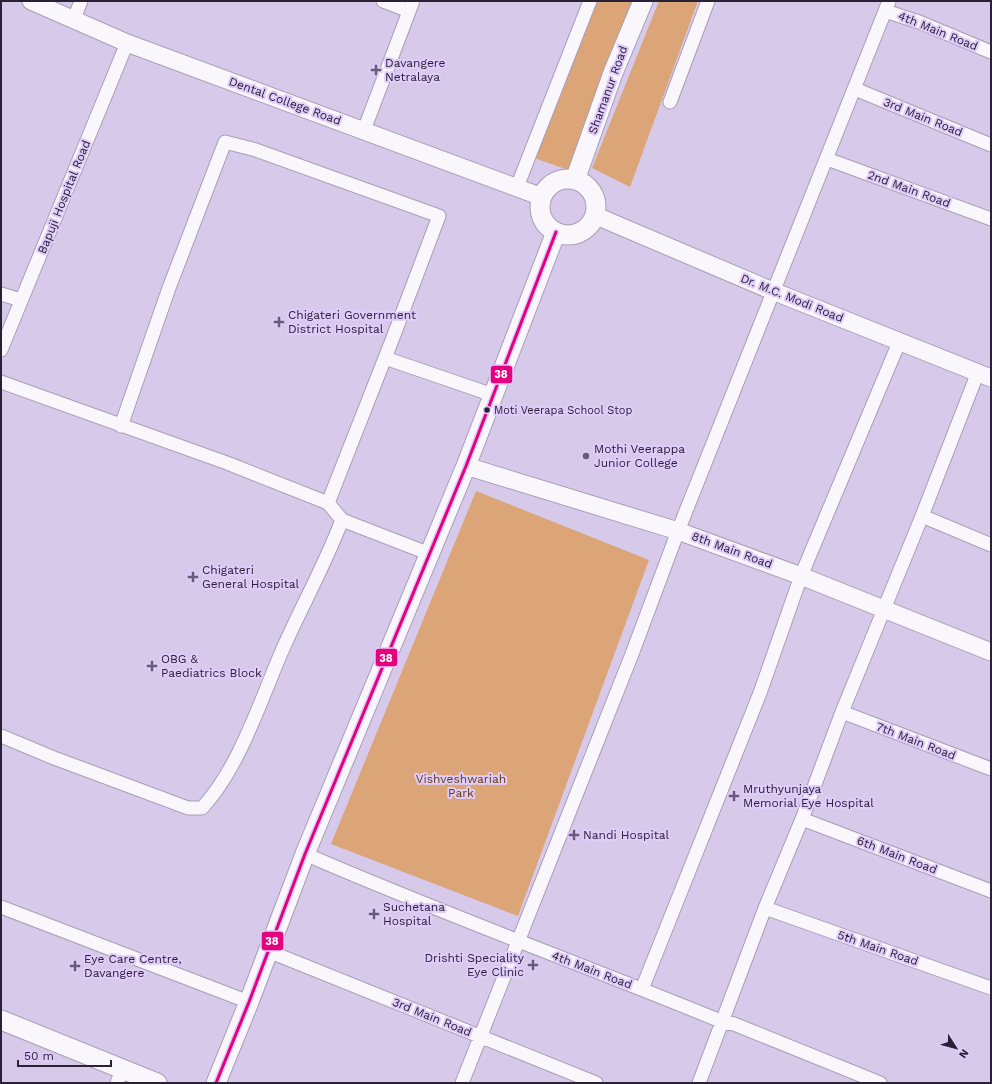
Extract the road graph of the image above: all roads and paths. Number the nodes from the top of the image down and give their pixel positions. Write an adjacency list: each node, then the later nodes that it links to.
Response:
1 (31, 1): 9 (street, Dental College Road)
2 (81, 1): 9 (street)
3 (383, 1): 7 (street)
4 (590, 1): 18 (street)
5 (643, 1): 17 (main road, Shamanur Road)
6 (708, 1): 13 (street)
7 (411, 6): 14 (street)
8 (887, 6): 11 (street, 4th Main Road); 12 (street)
9 (74, 19): 10 (street, Dental College Road)
10 (127, 44): 14 (street, Dental College Road); 25 (street, Bapuji Hospital Road)
11 (991, 52)
12 (855, 89): 15 (street, 3rd Main Road); 16 (street)
13 (670, 102)
14 (364, 130): 18 (street, Dental College Road)
15 (991, 145)
16 (827, 159): 21 (street, 2nd Main Road); 23 (street)
17 (575, 180): 19 (main road); 20 (main road)
18 (517, 187): 19 (street, Dental College Road)
19 (542, 197): 22 (main road)
20 (594, 215): 22 (main road); 23 (street, Dr. M.C. Modi Road)
21 (991, 219)
22 (556, 232): 31 (main road)
23 (774, 292): 26 (street, Dr. M.C. Modi Road); 37 (street)
24 (1, 294): 25 (street)
25 (21, 300): 27 (street, Bapuji Hospital Road)
26 (900, 340): 29 (street, Dr. M.C. Modi Road); 40 (street)
27 (1, 350)
28 (385, 358): 31 (street); 32 (street); 34 (street)
29 (984, 375): 35 (street)
30 (1, 382): 32 (street)
31 (493, 395): 33 (main road)
32 (121, 426): 34 (street)
33 (466, 466): 37 (street, 8th Main Road); 39 (main road)
34 (328, 502): 36 (street)
35 (922, 516): 38 (street); 41 (street)
36 (342, 520): 39 (street); 44 (street)
37 (678, 531): 40 (street, 8th Main Road); 51 (street)
38 (991, 545)
39 (430, 554): 47 (main road)
40 (801, 576): 41 (street, 8th Main Road); 54 (street)
41 (884, 610): 42 (street, 8th Main Road); 43 (street)
42 (991, 652)
43 (842, 712): 45 (street, 7th Main Road); 46 (street)
44 (1, 736)
45 (991, 769)
46 (802, 819): 48 (street, 6th Main Road); 50 (street)
47 (304, 854): 51 (street, 4th Main Road); 52 (main road)
48 (991, 891)
49 (1, 907): 55 (street)
50 (765, 908): 53 (street, 5th Main Road); 57 (street)
51 (517, 942): 54 (street, 4th Main Road); 58 (street)
52 (268, 951): 55 (main road); 58 (street, 3rd Main Road)
53 (991, 988)
54 (642, 989): 57 (street, 4th Main Road)
55 (249, 1002): 61 (main road)
56 (1, 1020): 59 (main road)
57 (723, 1022): 64 (street); 65 (street, 4th Main Road)
58 (480, 1036): 62 (street); 63 (street, 3rd Main Road)
59 (119, 1076): 60 (main road)
60 (157, 1083)
61 (216, 1083)
62 (462, 1083)
63 (596, 1083)
64 (699, 1083)
65 (880, 1083)

